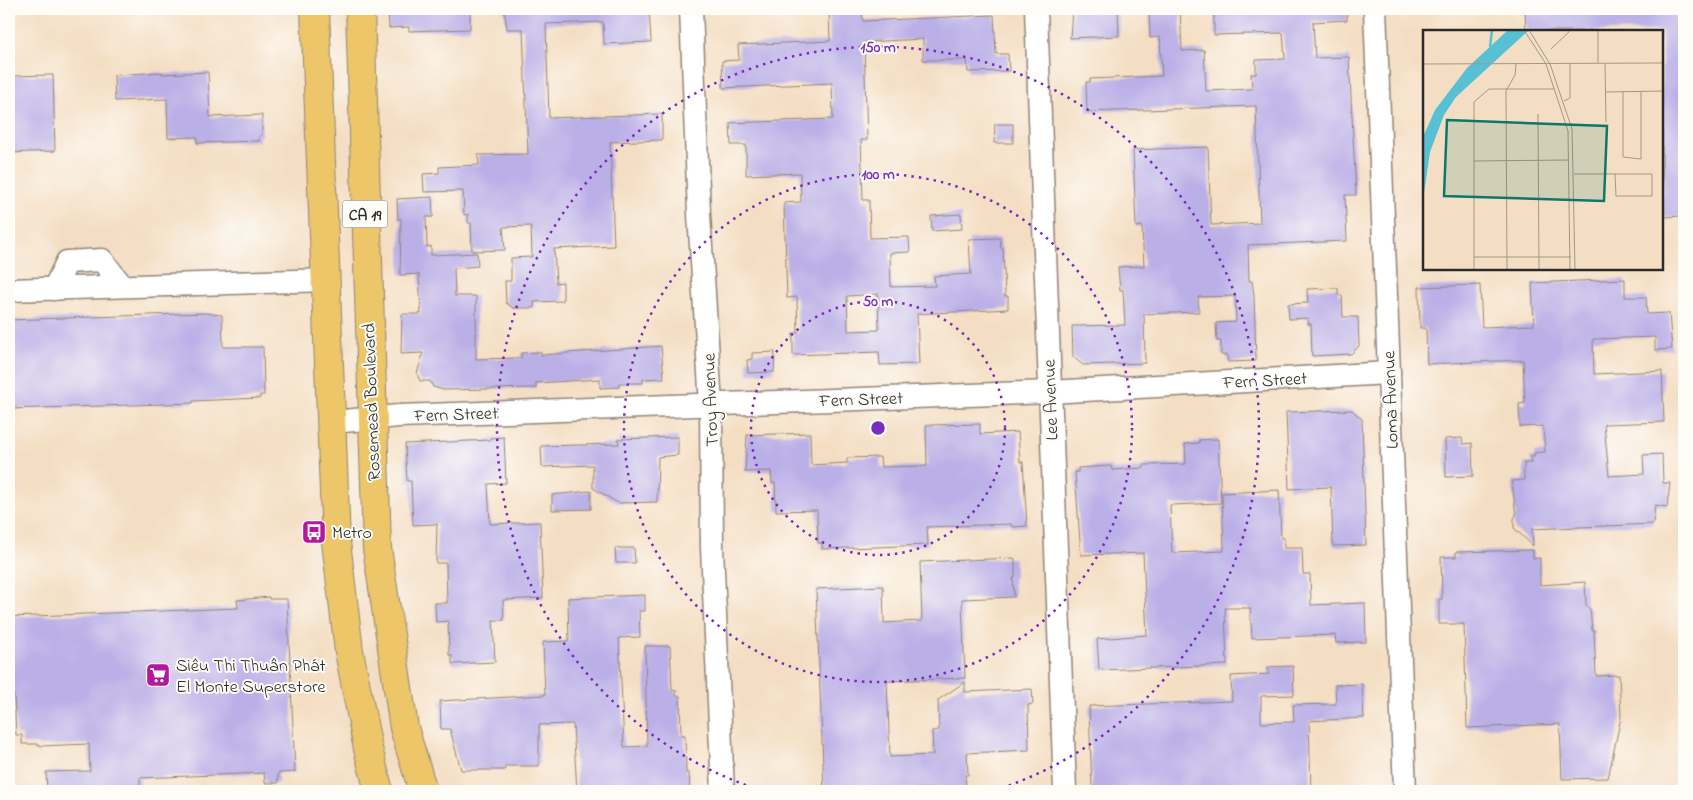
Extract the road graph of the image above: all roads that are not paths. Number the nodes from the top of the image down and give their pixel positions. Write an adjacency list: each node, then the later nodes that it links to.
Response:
1 (315, 9): 6 (main road, CA 19)
2 (360, 9): 11 (main road, Rosemead Boulevard / CA 19)
3 (691, 9): 10 (street, Troy Avenue)
4 (1036, 9): 9 (street, Lee Avenue)
5 (1375, 9): 8 (street, Loma Avenue)
6 (327, 280): 7 (street); 12 (main road, CA 19)
7 (9, 290)
8 (1389, 373): 9 (street, Fern Street); 17 (street, Loma Avenue)
9 (1049, 392): 10 (street, Fern Street); 16 (street, Lee Avenue)
10 (711, 405): 11 (street, Fern Street); 15 (street, Troy Avenue)
11 (371, 420): 12 (street, Fern Street); 13 (main road, Rosemead Boulevard / CA 19)
12 (332, 422): 14 (main road, CA 19)
13 (417, 784)
14 (379, 791)
15 (723, 791)
16 (1065, 791)
17 (1405, 791)

